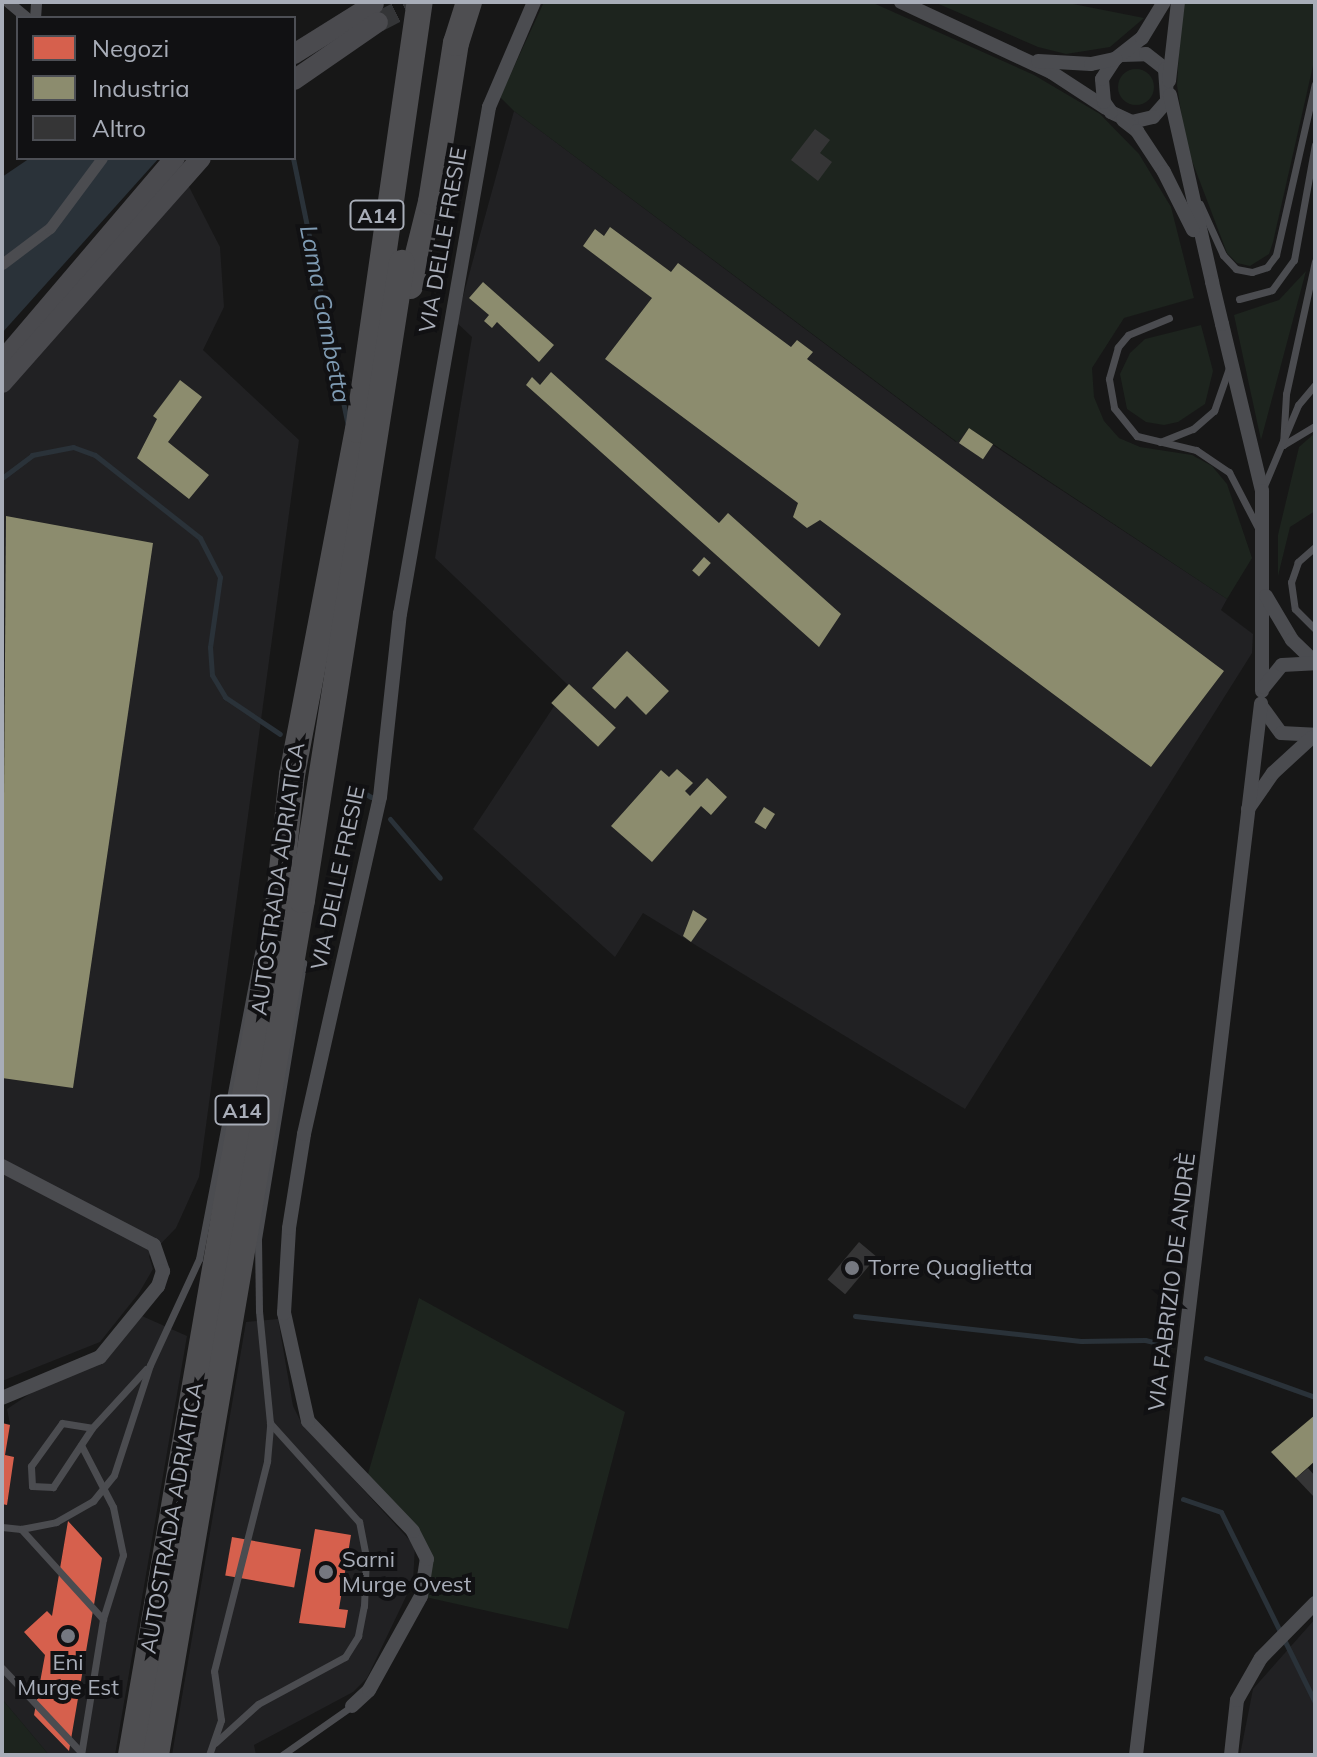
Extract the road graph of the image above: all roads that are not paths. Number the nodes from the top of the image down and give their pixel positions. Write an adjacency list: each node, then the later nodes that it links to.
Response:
1 (8, 2): 11 (street)
2 (402, 2): 37 (highway, A14)
3 (420, 2): 37 (highway, A14)
4 (438, 2): 35 (highway, AUTOSTRADA ADRIATICA / A14)
5 (469, 2): 35 (highway, A14)
6 (534, 2): 62 (street, VIA DELLE FRESIE)
7 (901, 2): 13 (street)
8 (1164, 2): 14 (street)
9 (1178, 2): 17 (street)
10 (347, 11): 12 (main road); 15 (main road)
11 (25, 16)
12 (296, 52)
13 (1019, 56): 14 (street); 18 (street)
14 (1118, 57): 17 (street); 18 (street)
15 (296, 78)
16 (1315, 84): 25 (lane)
17 (1170, 86): 18 (street); 25 (street)
18 (1116, 115): 28 (street)
19 (1315, 145): 24 (lane)
20 (1315, 159): 24 (lane)
21 (101, 160): 27 (street)
22 (173, 160): 31 (main road)
23 (199, 160): 33 (main road)
24 (1310, 169): 29 (lane)
25 (1188, 179): 28 (street)
26 (1315, 261): 39 (lane)
27 (2, 264)
28 (1211, 276): 32 (street, VIA FABRIZIO DE ANDRÈ, bridge)
29 (1239, 299)
30 (1169, 318): 38 (lane)
31 (2, 361)
32 (1231, 363): 38 (lane); 40 (street, VIA FABRIZIO DE ANDRÈ)
33 (2, 383)
34 (1315, 385): 39 (lane)
35 (385, 386): 49 (highway, AUTOSTRADA ADRIATICA / A14)
36 (1315, 426): 39 (lane)
37 (355, 429): 49 (highway, AUTOSTRADA ADRIATICA / A14)
38 (1160, 442): 41 (lane)
39 (1283, 445): 40 (lane)
40 (1262, 491): 41 (street, VIA FABRIZIO DE ANDRÈ)
41 (1265, 545): 43 (street, VIA FABRIZIO DE ANDRÈ)
42 (1315, 547): 44 (lane)
43 (1266, 596): 45 (street); 46 (street, VIA FABRIZIO DE ANDRÈ)
44 (1315, 629)
45 (1315, 662): 46 (street)
46 (1262, 697): 47 (street); 48 (street, VIA FABRIZIO DE ANDRÈ)
47 (1314, 736): 48 (street)
48 (1246, 813): 69 (street, VIA FABRIZIO DE ANDRÈ)
49 (291, 899): 51 (lane); 53 (lane); 65 (highway, AUTOSTRADA ADRIATICA / A14); 66 (highway, AUTOSTRADA ADRIATICA / A14)
50 (2, 1166): 52 (street)
51 (150, 1365): 54 (lane); 56 (lane)
52 (2, 1398)
53 (270, 1423): 63 (lane); 63 (lane)
54 (92, 1428): 55 (lane); 55 (lane)
55 (81, 1445): 56 (lane)
56 (103, 1489): 58 (lane); 60 (lane)
57 (2, 1527): 58 (lane)
58 (21, 1529): 60 (lane)
59 (1315, 1603): 70 (street)
60 (103, 1619): 64 (lane)
61 (2, 1668): 64 (lane)
62 (352, 1706): 68 (lane)
63 (214, 1745): 67 (lane)
64 (81, 1753)
65 (131, 1755)
66 (156, 1755)
67 (209, 1755)
68 (282, 1755)
69 (1136, 1755)
70 (1231, 1755)

